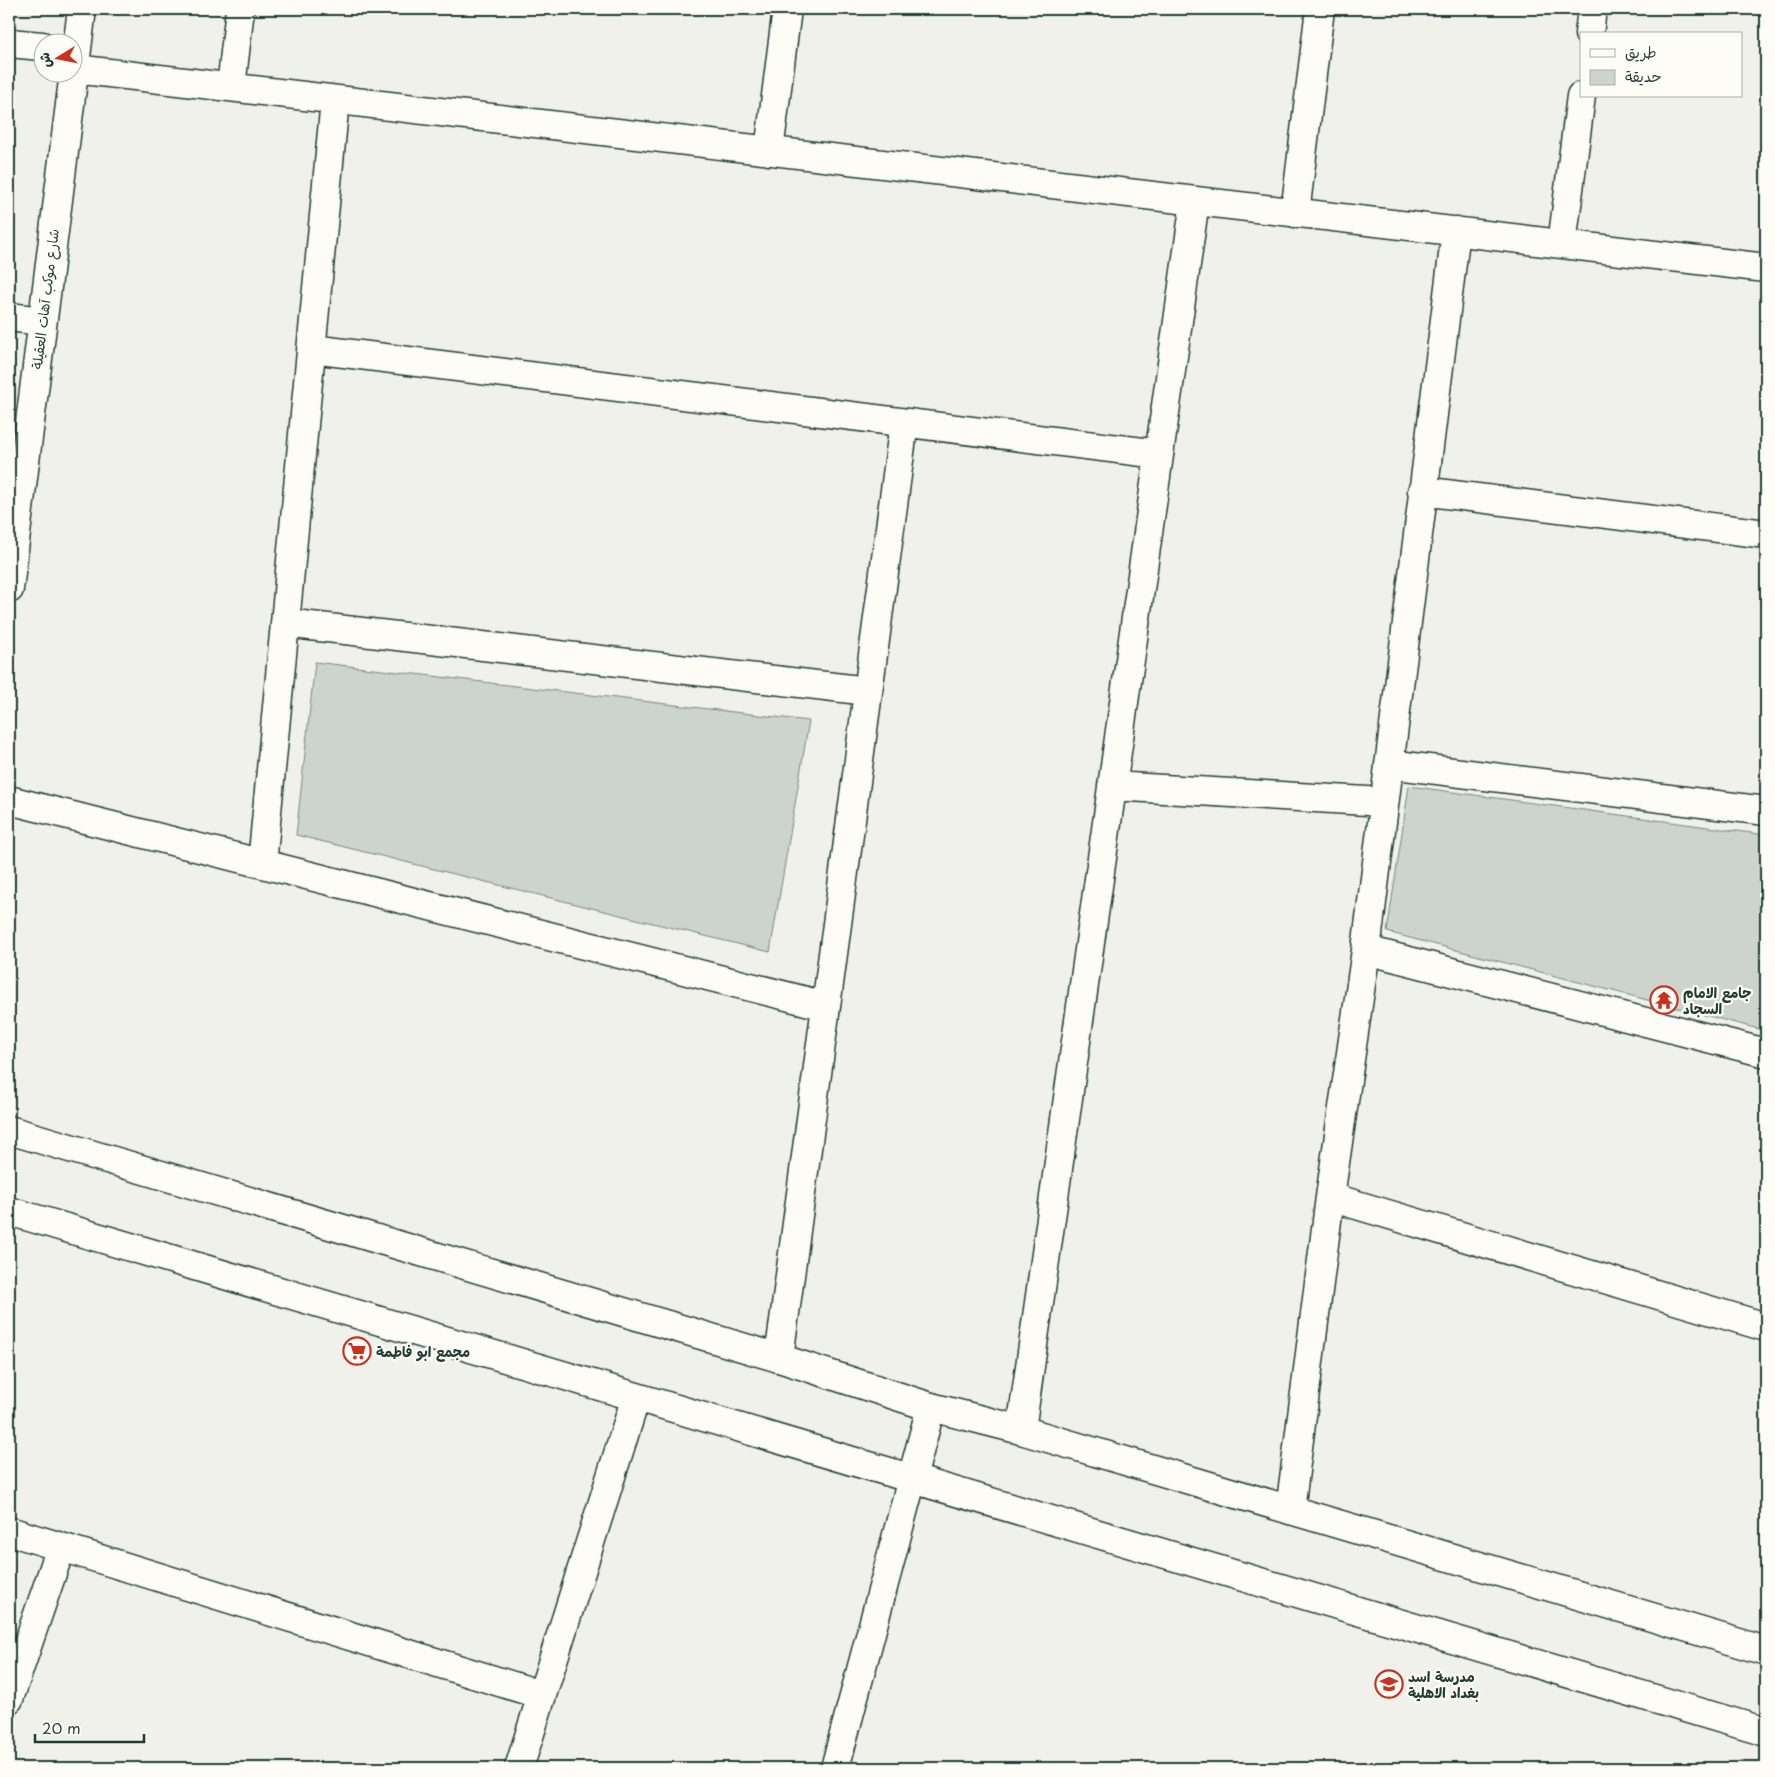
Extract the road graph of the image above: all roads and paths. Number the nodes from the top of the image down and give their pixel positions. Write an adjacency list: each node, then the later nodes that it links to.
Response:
1 (82, 9): 6 (street, شارع موكب آهات العقيلة)
2 (240, 9): 12 (street)
3 (787, 9): 15 (street)
4 (1320, 9): 17 (street)
5 (1592, 9): 7 (street)
6 (79, 32)
7 (1589, 32)
8 (9, 43): 9 (street)
9 (32, 45)
10 (82, 57): 12 (street)
11 (72, 82): 22 (street, شارع موكب آهات العقيلة)
12 (231, 87): 14 (street)
13 (1581, 98): 19 (street)
14 (335, 100): 15 (street); 23 (street)
15 (769, 151): 16 (street)
16 (1195, 201): 17 (street); 25 (street)
17 (1295, 213): 18 (street)
18 (1456, 232): 19 (street); 26 (street)
19 (1562, 244): 20 (street)
20 (1766, 268)
21 (9, 317): 22 (street)
22 (42, 321): 28 (street, شارع موكب آهات العقيلة)
23 (312, 349): 24 (street); 29 (street)
24 (904, 423): 25 (street); 30 (street)
25 (1159, 454): 32 (street)
26 (1422, 491): 27 (street); 31 (street)
27 (1766, 534)
28 (9, 589)
29 (285, 623): 30 (street); 36 (street)
30 (868, 691): 38 (street)
31 (1389, 764): 34 (street); 35 (street)
32 (1112, 786): 34 (street); 47 (street)
33 (9, 800): 36 (street)
34 (1384, 802): 37 (street)
35 (1766, 811)
36 (262, 864): 38 (street)
37 (1366, 950): 39 (street); 41 (street)
38 (826, 1006): 44 (street)
39 (1766, 1053)
40 (9, 1130): 44 (street)
41 (1330, 1196): 43 (street); 49 (street)
42 (9, 1211): 45 (street)
43 (1766, 1327)
44 (779, 1358): 46 (street)
45 (636, 1397): 48 (street); 53 (street)
46 (932, 1407): 47 (street); 48 (street)
47 (1021, 1430): 49 (street)
48 (912, 1478): 55 (street); 57 (street)
49 (1290, 1510): 52 (street)
50 (9, 1531): 51 (street)
51 (61, 1547): 53 (street); 54 (street)
52 (1766, 1651)
53 (542, 1695): 56 (street)
54 (9, 1699)
55 (1766, 1732)
56 (519, 1768)
57 (836, 1768)

